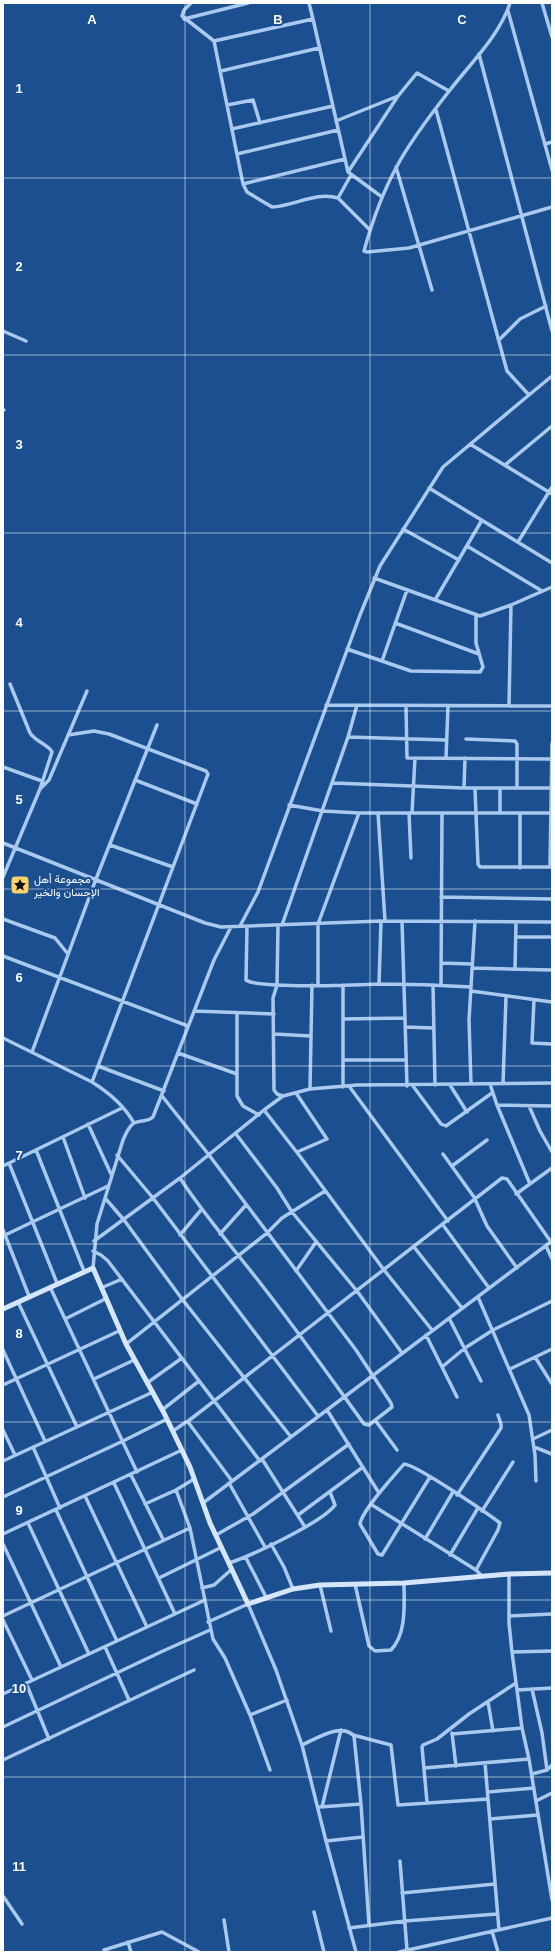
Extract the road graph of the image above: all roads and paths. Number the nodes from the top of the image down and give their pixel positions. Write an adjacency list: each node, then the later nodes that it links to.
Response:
1 (191, 3): 7 (street)
2 (248, 3): 7 (street)
3 (309, 3): 8 (street)
4 (510, 3): 6 (street)
5 (542, 3): 9 (street)
6 (508, 11): 12 (street); 24 (street)
7 (184, 19): 10 (street)
8 (313, 19): 10 (street); 11 (street)
9 (552, 37)
10 (214, 42): 13 (street)
11 (319, 48): 13 (street); 17 (street)
12 (479, 54): 14 (street); 34 (street)
13 (221, 71): 16 (street)
14 (449, 91): 15 (street); 18 (street)
15 (398, 96): 19 (street); 29 (street)
16 (227, 105): 20 (street); 21 (street)
17 (333, 106): 19 (street); 20 (street)
18 (436, 110): 27 (street); 36 (street)
19 (336, 121): 22 (street)
20 (260, 123): 21 (street)
21 (232, 129): 25 (street)
22 (338, 130): 25 (street); 26 (street)
23 (552, 142): 24 (street)
24 (545, 144): 28 (street)
25 (237, 154): 30 (street)
26 (345, 159): 29 (street); 30 (street)
27 (396, 167): 31 (street); 37 (street)
28 (552, 170)
29 (350, 173): 31 (street); 32 (street)
30 (243, 184): 32 (street)
31 (382, 197): 35 (street)
32 (338, 198): 35 (street)
33 (552, 207): 34 (street)
34 (523, 214): 36 (street); 39 (street)
35 (370, 230): 37 (street)
36 (469, 230): 37 (street); 42 (street)
37 (419, 244): 38 (street)
38 (432, 290)
39 (546, 306): 41 (street); 42 (street)
40 (3, 331): 43 (street)
41 (552, 331)
42 (499, 340): 45 (street)
43 (26, 341)
44 (552, 376): 45 (street)
45 (529, 394): 47 (street)
46 (552, 426): 48 (street)
47 (470, 444): 48 (street); 50 (street)
48 (505, 465): 51 (street)
49 (552, 487): 51 (street)
50 (429, 488): 52 (street); 53 (street)
51 (550, 493): 54 (street)
52 (482, 520): 54 (street); 55 (street)
53 (403, 529): 56 (street); 58 (street)
54 (518, 542): 57 (street)
55 (467, 546): 56 (street); 61 (street)
56 (459, 560): 62 (street)
57 (552, 562)
58 (374, 578): 60 (street); 66 (street)
59 (552, 587): 61 (street)
60 (407, 590): 62 (street); 65 (street)
61 (542, 592): 63 (street)
62 (435, 600): 64 (street)
63 (511, 605): 64 (street); 75 (street)
64 (476, 615): 67 (street)
65 (395, 624): 67 (street); 68 (street)
66 (347, 649): 68 (street); 71 (street)
67 (479, 654): 68 (street)
68 (382, 661)
69 (10, 684): 92 (street)
70 (87, 691): 78 (street)
71 (326, 705): 72 (street); 102 (street)
72 (357, 705): 73 (street); 79 (street)
73 (406, 706): 74 (street); 81 (street)
74 (448, 706): 75 (street); 82 (street)
75 (509, 706): 76 (street)
76 (552, 706)
77 (157, 725): 84 (street)
78 (68, 735): 84 (street); 100 (street)
79 (348, 737): 81 (street); 93 (street)
80 (466, 739): 88 (street)
81 (406, 740): 82 (street); 85 (street)
82 (446, 740): 86 (street)
83 (552, 744): 89 (street)
84 (148, 748): 91 (street); 101 (street)
85 (415, 758): 86 (street); 94 (street)
86 (446, 758): 87 (street)
87 (465, 758): 88 (street); 95 (street)
88 (517, 759): 89 (street); 98 (street)
89 (552, 759): 99 (street)
90 (3, 767): 92 (street)
91 (135, 780): 101 (street); 114 (street)
92 (42, 781): 100 (street)
93 (332, 783): 94 (street); 103 (street)
94 (414, 786): 95 (street); 107 (street)
95 (464, 788): 96 (street)
96 (475, 788): 97 (street); 104 (street)
97 (500, 788): 98 (street); 109 (street)
98 (517, 788): 99 (street)
99 (552, 788): 111 (street)
100 (40, 789): 115 (street)
101 (197, 804): 118 (street)
102 (289, 805): 103 (street); 133 (street)
103 (323, 811): 105 (street); 134 (street)
104 (476, 812): 108 (street); 109 (street); 119 (street)
105 (359, 813): 106 (street); 132 (street)
106 (378, 813): 107 (street); 126 (street)
107 (410, 813): 108 (street); 116 (street)
108 (442, 813): 122 (street)
109 (500, 813): 110 (street)
110 (520, 813): 111 (street); 119 (street)
111 (551, 813): 112 (street)
112 (552, 835): 117 (street)
113 (3, 843): 115 (street)
114 (110, 844): 118 (street); 121 (street)
115 (14, 848): 120 (street); 121 (street)
116 (411, 858)
117 (551, 867): 119 (street)
118 (173, 868): 124 (street)
119 (520, 868)
120 (3, 877)
121 (96, 880): 124 (street); 139 (street)
122 (441, 897): 123 (street); 128 (street)
123 (552, 899)
124 (159, 904): 135 (street); 157 (street)
125 (3, 920): 139 (street)
126 (383, 921): 127 (street); 132 (street); 146 (street)
127 (402, 921): 128 (street); 147 (street)
128 (441, 921): 129 (street); 141 (street)
129 (475, 921): 130 (street); 142 (street)
130 (516, 922): 131 (street); 137 (street)
131 (552, 922)
132 (318, 924): 134 (street); 150 (street)
133 (240, 926): 135 (street); 136 (street)
134 (280, 926): 136 (street); 148 (street)
135 (231, 927): 159 (street)
136 (247, 927): 148 (street)
137 (516, 937): 138 (street); 143 (street)
138 (552, 937)
139 (68, 954): 145 (street)
140 (3, 956): 145 (street)
141 (441, 963): 142 (street); 153 (street)
142 (472, 966): 143 (street); 154 (street)
143 (515, 970): 144 (street)
144 (552, 970)
145 (59, 977): 157 (street); 171 (street)
146 (379, 984): 147 (street); 151 (street)
147 (403, 984): 152 (street); 162 (street)
148 (277, 985): 149 (street); 161 (street)
149 (312, 985): 150 (street); 168 (street)
150 (318, 985): 151 (street)
151 (343, 985): 163 (street)
152 (433, 985): 153 (street); 166 (street)
153 (441, 985): 154 (street)
154 (471, 989): 155 (street); 179 (street)
155 (506, 997): 156 (street); 181 (street)
156 (534, 1000): 158 (street); 170 (street)
157 (122, 1001): 164 (street); 175 (street)
158 (552, 1002)
159 (194, 1011): 160 (street); 164 (street)
160 (237, 1014): 161 (street); 176 (street)
161 (274, 1014): 167 (street)
162 (404, 1018): 163 (street); 165 (street)
163 (343, 1019): 173 (street)
164 (188, 1026): 172 (street)
165 (405, 1027): 166 (street); 174 (street)
166 (433, 1028): 187 (street)
167 (274, 1034): 168 (street); 193 (street)
168 (311, 1036): 188 (street)
169 (3, 1038): 171 (street)
170 (552, 1044)
171 (32, 1052): 177 (street)
172 (178, 1053): 176 (street); 189 (street)
173 (343, 1060): 174 (street); 183 (street)
174 (406, 1060): 185 (street)
175 (98, 1066): 177 (street); 189 (street)
176 (237, 1074): 200 (street)
177 (92, 1082): 197 (street)
178 (552, 1083): 181 (street)
179 (471, 1084): 180 (street); 182 (street)
180 (490, 1084): 181 (street); 191 (street)
181 (503, 1084)
182 (450, 1085): 187 (street); 199 (street)
183 (343, 1086): 184 (street); 188 (street)
184 (349, 1086): 185 (street); 232 (street)
185 (407, 1086): 186 (street)
186 (413, 1086): 187 (street); 199 (street)
187 (435, 1086)
188 (310, 1089): 190 (street)
189 (164, 1091): 192 (street)
190 (296, 1093): 193 (street); 207 (street)
191 (492, 1093): 194 (street); 199 (street)
192 (162, 1096): 201 (street); 211 (street)
193 (283, 1096): 198 (street)
194 (497, 1105): 195 (street); 218 (street)
195 (529, 1106): 196 (street); 208 (street)
196 (552, 1106)
197 (122, 1108): 201 (street); 202 (street)
198 (264, 1110): 200 (street); 207 (street)
199 (467, 1112)
200 (259, 1115): 203 (street)
201 (134, 1123): 210 (street)
202 (88, 1124): 204 (street); 216 (street)
203 (236, 1134): 211 (street); 229 (street)
204 (63, 1137): 206 (street); 222 (street)
205 (487, 1140): 214 (street)
206 (36, 1150): 212 (street); 227 (street)
207 (296, 1152): 220 (street)
208 (552, 1152)
209 (443, 1154): 214 (street)
210 (118, 1155): 216 (street); 224 (street)
211 (209, 1155): 217 (street); 226 (street)
212 (9, 1163): 213 (street); 231 (street)
213 (3, 1166)
214 (452, 1166): 225 (street)
215 (552, 1168): 218 (street)
216 (111, 1175): 219 (street)
217 (180, 1178): 224 (street); 228 (street)
218 (530, 1184): 221 (street)
219 (108, 1186): 222 (street); 223 (street)
220 (325, 1191): 229 (street); 250 (street)
221 (516, 1194): 225 (street); 241 (street)
222 (85, 1198): 227 (street)
223 (104, 1198): 230 (street); 239 (street)
224 (153, 1198): 230 (street); 238 (street)
225 (476, 1199): 232 (street); 248 (street)
226 (246, 1205): 235 (street); 236 (street)
227 (60, 1210): 231 (street); 251 (street)
228 (201, 1210): 236 (street); 238 (street)
229 (292, 1212): 235 (street); 240 (street)
230 (124, 1220): 239 (street); 261 (street)
231 (32, 1221): 237 (street); 254 (street)
232 (448, 1221): 233 (street)
233 (443, 1225): 243 (street); 257 (street)
234 (3, 1230): 237 (street)
235 (266, 1233): 245 (street); 249 (street)
236 (220, 1234): 245 (street)
237 (4, 1235): 259 (street)
238 (180, 1235): 252 (street)
239 (94, 1241): 244 (street)
240 (316, 1242): 249 (street); 258 (street)
241 (551, 1242): 242 (street)
242 (546, 1246): 246 (street); 248 (street)
243 (414, 1247): 250 (street); 266 (street)
244 (93, 1251): 247 (street); 253 (street)
245 (238, 1255): 252 (street); 274 (street)
246 (552, 1259)
247 (93, 1268): 251 (street); 256 (street)
248 (517, 1268): 257 (street)
249 (296, 1270): 267 (street)
250 (384, 1270): 258 (street); 271 (street)
251 (84, 1271): 254 (street)
252 (211, 1277): 261 (street); 282 (street)
253 (122, 1279): 256 (street); 270 (street)
254 (57, 1283): 255 (street)
255 (50, 1287): 259 (street); 269 (street)
256 (100, 1288): 262 (street)
257 (489, 1288): 260 (street)
258 (357, 1291): 267 (street); 281 (street)
259 (29, 1296): 264 (street)
260 (478, 1297): 266 (street); 272 (street)
261 (182, 1299): 270 (street); 291 (street)
262 (105, 1300): 269 (street); 273 (street)
263 (552, 1301): 272 (street)
264 (18, 1302): 265 (street); 286 (street)
265 (4, 1307)
266 (462, 1308): 268 (street)
267 (328, 1314): 274 (street); 289 (street)
268 (449, 1318): 271 (street); 277 (street)
269 (65, 1319): 278 (street)
270 (154, 1322): 276 (street); 284 (street)
271 (432, 1330): 275 (street)
272 (492, 1330): 277 (street); 288 (street)
273 (119, 1331): 276 (street); 278 (street)
274 (300, 1335): 282 (street); 299 (street)
275 (426, 1335): 281 (street); 287 (street)
276 (126, 1344): 285 (street)
277 (465, 1348): 287 (street); 294 (street)
278 (80, 1349): 286 (street); 292 (street)
279 (552, 1349): 283 (street)
280 (3, 1350): 290 (street)
281 (402, 1353): 289 (street)
282 (272, 1356): 291 (street); 306 (street)
283 (535, 1357): 288 (street); 296 (street)
284 (182, 1358): 293 (street); 295 (street)
285 (134, 1360): 292 (street); 295 (street)
286 (47, 1364): 290 (street); 310 (street)
287 (442, 1367): 300 (street)
288 (510, 1368): 315 (street)
289 (373, 1375): 299 (street); 308 (street)
290 (16, 1378): 297 (street); 316 (street)
291 (243, 1379): 301 (street); 314 (street)
292 (94, 1380): 304 (street)
293 (199, 1381): 301 (street); 302 (street)
294 (481, 1381)
295 (147, 1383): 298 (street)
296 (552, 1384)
297 (3, 1385)
298 (153, 1392): 302 (street); 304 (street)
299 (345, 1396): 303 (street); 308 (street)
300 (457, 1397)
301 (215, 1401): 309 (street); 325 (street)
302 (162, 1410): 307 (street)
303 (327, 1410): 306 (street); 318 (street)
304 (109, 1412): 310 (street); 317 (street)
305 (498, 1415): 341 (street)
306 (318, 1416): 314 (street)
307 (167, 1419): 313 (street); 317 (street)
308 (376, 1420): 322 (street)
309 (187, 1422): 313 (street); 335 (street)
310 (77, 1427): 316 (street)
311 (3, 1430): 324 (street)
312 (552, 1430): 315 (street)
313 (173, 1431): 321 (street)
314 (291, 1438): 325 (street)
315 (533, 1439): 320 (street)
316 (46, 1441): 319 (street)
317 (123, 1441): 329 (street); 331 (street)
318 (349, 1444): 328 (street); 338 (street)
319 (33, 1447): 324 (street); 331 (street)
320 (534, 1447): 323 (street); 334 (street)
321 (182, 1450): 329 (street); 333 (street)
322 (397, 1450)
323 (552, 1454)
324 (14, 1456): 326 (street)
325 (261, 1460): 335 (street); 338 (street)
326 (3, 1461)
327 (513, 1462): 350 (street)
328 (363, 1467): 339 (street); 340 (street)
329 (137, 1472): 330 (street)
330 (131, 1475): 336 (street); 345 (street)
331 (46, 1477): 343 (street); 347 (street)
332 (430, 1477): 340 (street); 341 (street); 354 (street)
333 (194, 1479): 337 (street); 344 (street)
334 (536, 1481)
335 (230, 1482): 344 (street); 352 (street)
336 (114, 1483): 342 (street); 365 (street)
337 (176, 1490): 345 (street); 356 (street)
338 (284, 1492): 351 (street); 352 (street)
339 (330, 1492): 351 (street); 355 (street)
340 (379, 1493): 346 (street)
341 (455, 1494): 348 (street); 360 (street)
342 (86, 1496): 347 (street); 369 (street)
343 (3, 1497)
344 (202, 1503): 358 (street)
345 (145, 1504): 359 (street)
346 (372, 1505): 354 (street); 354 (street)
347 (60, 1508): 349 (street)
348 (478, 1508): 350 (street); 366 (street)
349 (56, 1510): 353 (street); 374 (street)
350 (482, 1511): 371 (street)
351 (298, 1515): 355 (street)
352 (249, 1517): 358 (street); 364 (street)
353 (28, 1523): 357 (street); 381 (street)
354 (401, 1523): 360 (street)
355 (305, 1527): 362 (street)
356 (190, 1528): 359 (street); 368 (street)
357 (3, 1534)
358 (216, 1535): 363 (street)
359 (163, 1539): 365 (street)
360 (425, 1539): 366 (street)
361 (3, 1544): 385 (street)
362 (271, 1544): 364 (street); 382 (street)
363 (222, 1547): 368 (street); 370 (street)
364 (265, 1547): 367 (street)
365 (145, 1549): 369 (street); 376 (street)
366 (450, 1555): 371 (street)
367 (246, 1558): 370 (street); 383 (street)
368 (196, 1561): 376 (street); 380 (street)
369 (116, 1562): 374 (street); 393 (street)
370 (230, 1566): 380 (street); 386 (street)
371 (476, 1570): 375 (street)
372 (552, 1573): 373 (street)
373 (509, 1574): 375 (street); 390 (street)
374 (87, 1576): 381 (street); 396 (street)
375 (482, 1576): 377 (street)
376 (159, 1578): 387 (street)
377 (404, 1582): 378 (street); 378 (street)
378 (355, 1584): 379 (street)
379 (320, 1585): 382 (street); 395 (street)
380 (202, 1588): 384 (street)
381 (59, 1589): 385 (street); 400 (street)
382 (293, 1589): 383 (street)
383 (266, 1597): 386 (street)
384 (205, 1600): 387 (street); 392 (street)
385 (30, 1603): 389 (street); 401 (street)
386 (248, 1604): 392 (street); 412 (street)
387 (175, 1614): 393 (street)
388 (552, 1614): 390 (street)
389 (3, 1616)
390 (509, 1616): 399 (street)
391 (3, 1620): 404 (street)
392 (208, 1622): 394 (street)
393 (147, 1627): 396 (street)
394 (210, 1630): 403 (street); 415 (street)
395 (331, 1631)
396 (117, 1641): 397 (street)
397 (105, 1647): 400 (street); 403 (street)
398 (552, 1651): 399 (street)
399 (512, 1652): 406 (street)
400 (89, 1654): 401 (street)
401 (61, 1667): 404 (street)
402 (194, 1670): 411 (street)
403 (116, 1674): 411 (street); 414 (street)
404 (32, 1680): 405 (street)
405 (26, 1683): 410 (street); 414 (street)
406 (516, 1683): 409 (street); 413 (street)
407 (552, 1688): 408 (street)
408 (532, 1689): 409 (street); 432 (street)
409 (517, 1690): 418 (street)
410 (3, 1694)
411 (129, 1700): 423 (street)
412 (287, 1700): 415 (street); 424 (street)
413 (488, 1702): 417 (street); 420 (street)
414 (38, 1711): 416 (street); 423 (street)
415 (250, 1715): 431 (street)
416 (3, 1727)
417 (452, 1727): 422 (street); 430 (street)
418 (522, 1728): 420 (street); 425 (street)
419 (341, 1730): 421 (street); 424 (street); 442 (street)
420 (493, 1731): 422 (street)
421 (353, 1734): 439 (street); 440 (street)
422 (452, 1734): 429 (street)
423 (49, 1739): 426 (street)
424 (302, 1745): 441 (street)
425 (529, 1759): 427 (street); 433 (street)
426 (3, 1760)
427 (486, 1763): 429 (street); 435 (street)
428 (552, 1765): 432 (street)
429 (456, 1766): 430 (street)
430 (424, 1768): 439 (street)
431 (270, 1770)
432 (547, 1770): 433 (street)
433 (532, 1774): 434 (street)
434 (534, 1788): 435 (street); 438 (street)
435 (488, 1792): 437 (street)
436 (552, 1793): 438 (street)
437 (488, 1799): 439 (street); 444 (street)
438 (536, 1801): 443 (street)
439 (427, 1802)
440 (361, 1804): 442 (street); 445 (street)
441 (317, 1806): 442 (street); 446 (street)
442 (322, 1807)
443 (538, 1815): 444 (street); 451 (street)
444 (490, 1819): 448 (street)
445 (363, 1837): 446 (street); 458 (street)
446 (326, 1841): 459 (street)
447 (400, 1861): 449 (street)
448 (495, 1884): 449 (street); 453 (street)
449 (402, 1893): 456 (street)
450 (3, 1896): 457 (street)
451 (552, 1900)
452 (314, 1912): 468 (street)
453 (497, 1914): 456 (street); 460 (street)
454 (552, 1918): 460 (street)
455 (224, 1920): 467 (street)
456 (405, 1921): 458 (street); 463 (street)
457 (22, 1924)
458 (369, 1925): 459 (street)
459 (349, 1928): 469 (street)
460 (498, 1930): 461 (street)
461 (492, 1931): 463 (street); 471 (street)
462 (128, 1942): 464 (street); 465 (street); 466 (street)
463 (407, 1950): 470 (street)
464 (104, 1952)
465 (131, 1952)
466 (199, 1952)
467 (229, 1952)
468 (324, 1952)
469 (356, 1952)
470 (401, 1952)
471 (498, 1952)

